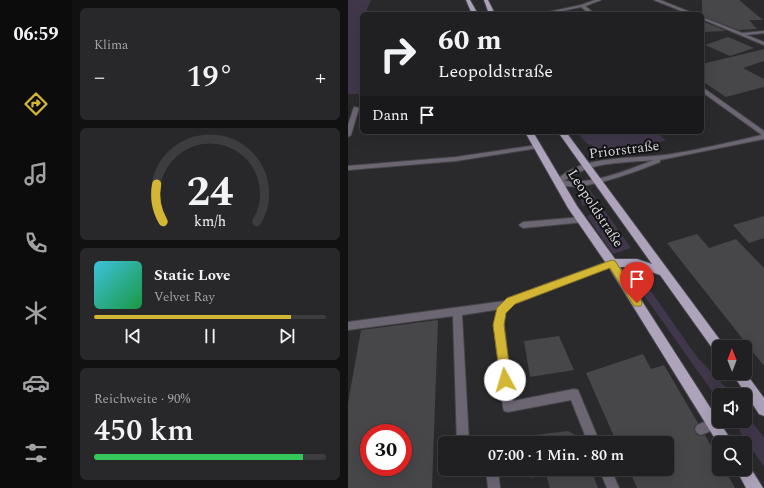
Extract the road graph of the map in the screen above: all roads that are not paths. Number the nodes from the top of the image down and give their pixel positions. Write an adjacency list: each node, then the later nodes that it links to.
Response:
1 (468, 0): 6 (main road)
2 (486, 0): 7 (main road)
3 (599, 0): 5 (street)
4 (656, 0): 10 (street)
5 (582, 6): 8 (street); 9 (street)
6 (474, 12)
7 (491, 12)
8 (551, 12)
9 (590, 12)
10 (688, 12)
11 (704, 19): 13 (street)
12 (764, 32): 13 (street)
13 (740, 34): 14 (street)
14 (764, 44)
15 (704, 90): 20 (street)
16 (356, 108): 19 (street)
17 (530, 134): 21 (main road, Leopoldstraße)
18 (563, 134): 23 (main road, Leopoldstraße)
19 (348, 135)
20 (764, 135): 22 (street, Priorstraße)
21 (537, 147): 24 (street); 26 (main road, Leopoldstraße)
22 (670, 157): 23 (street, Priorstraße); 25 (street, Priorstraße)
23 (587, 166): 25 (main road, Leopoldstraße); 26 (street, Priorstraße)
24 (348, 168)
25 (598, 180): 26 (street, Priorstraße); 30 (main road, Leopoldstraße)
26 (558, 182): 27 (main road, Leopoldstraße)
27 (582, 220): 28 (street); 29 (main road, Leopoldstraße)
28 (523, 225)
29 (612, 263): 30 (main road); 31 (street); 37 (main road, Leopoldstraße)
30 (663, 272): 34 (main road, Leopoldstraße)
31 (505, 305): 32 (street); 41 (street)
32 (457, 311): 33 (street); 40 (street)
33 (348, 326)
34 (713, 340)
35 (743, 380): 36 (main road)
36 (764, 409)
37 (712, 421)
38 (712, 425): 39 (street)
39 (701, 429)
40 (463, 436)
41 (591, 436)
42 (493, 476): 45 (street)
43 (608, 476): 46 (street)
44 (747, 476): 47 (main road)
45 (494, 488)
46 (612, 488)
47 (755, 488)

